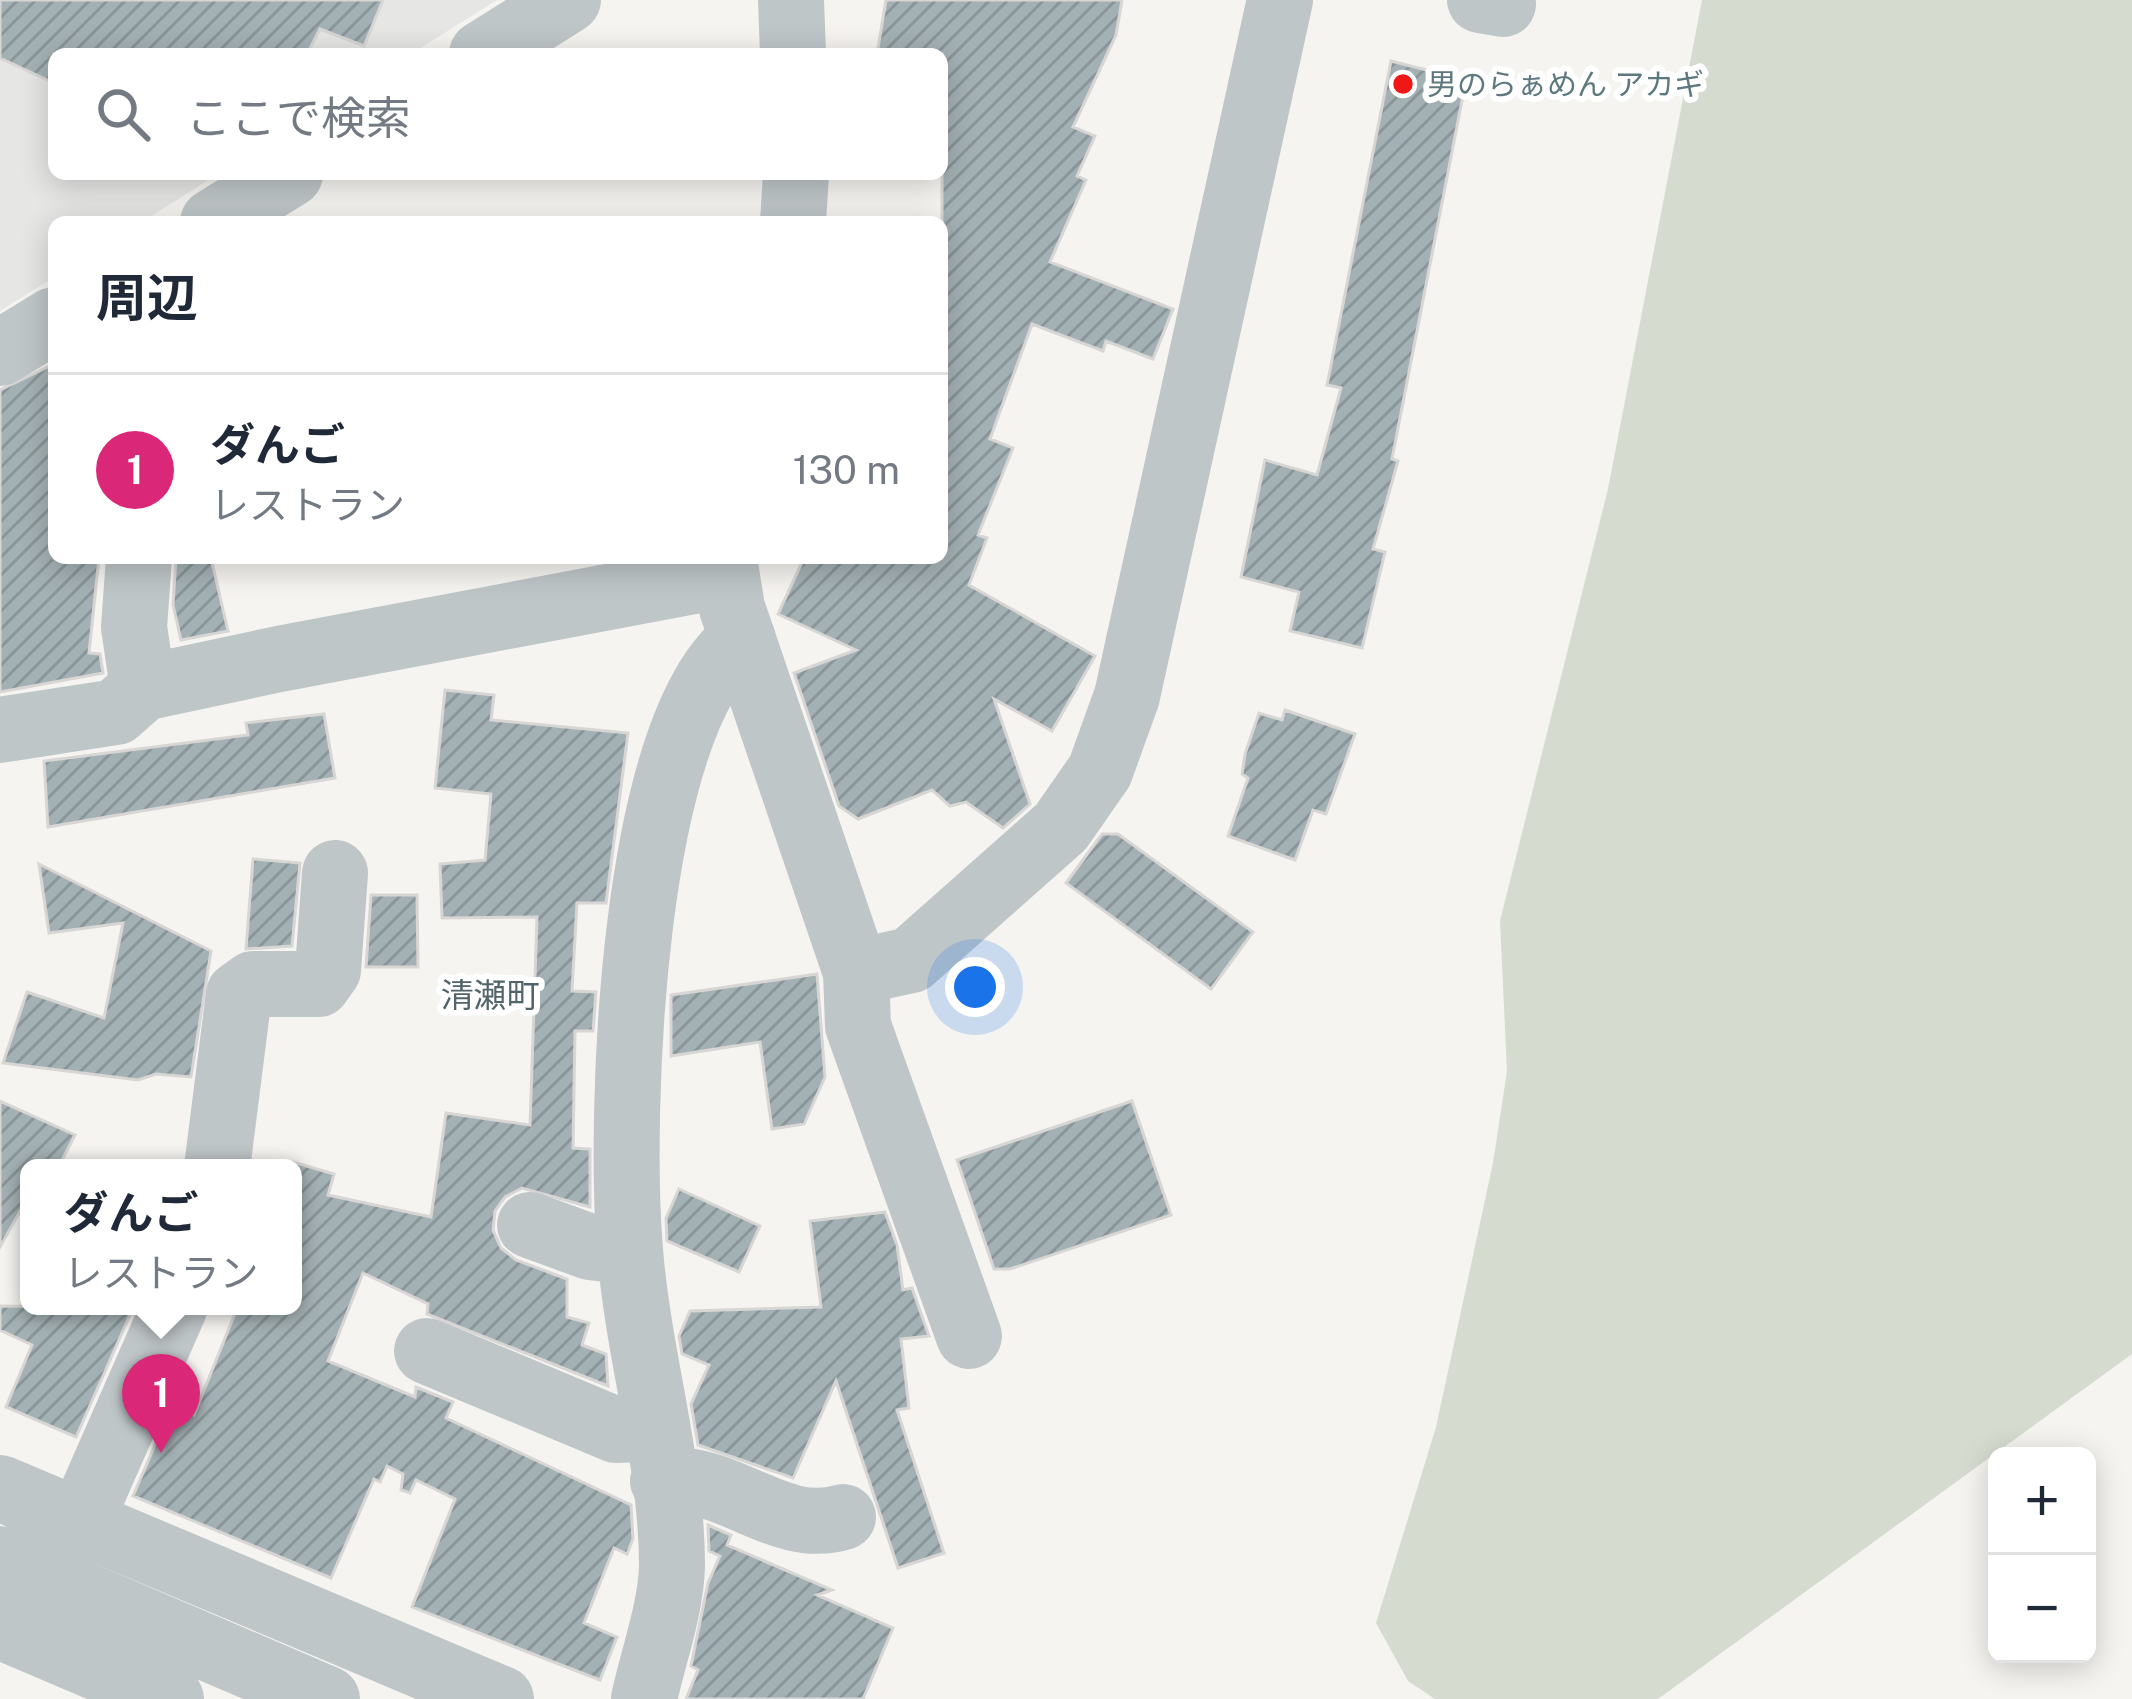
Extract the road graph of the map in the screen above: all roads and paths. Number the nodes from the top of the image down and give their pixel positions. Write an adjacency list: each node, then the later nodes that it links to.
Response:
1 (568, 0): 4 (street)
2 (791, 0): 5 (street)
3 (1280, 0): 18 (street)
4 (492, 48)
5 (793, 48)
6 (280, 180): 8 (street)
7 (796, 180): 9 (street)
8 (223, 216)
9 (793, 216)
10 (48, 324): 11 (street)
11 (0, 353)
12 (139, 564): 15 (street)
13 (725, 566): 14 (street); 15 (street)
14 (743, 640): 18 (street); 21 (street)
15 (142, 688): 16 (street)
16 (0, 730)
17 (335, 873): 19 (street)
18 (856, 973): 23 (street)
19 (218, 1159)
20 (530, 1225): 21 (street)
21 (630, 1252): 25 (street)
22 (171, 1315): 28 (street)
23 (969, 1336)
24 (427, 1351): 25 (street)
25 (659, 1454): 27 (street); 34 (street)
26 (0, 1488): 28 (street)
27 (843, 1517)
28 (80, 1520): 33 (street)
29 (0, 1559): 32 (street)
30 (0, 1626): 31 (street)
31 (171, 1699)
32 (327, 1699)
33 (501, 1699)
34 (644, 1699)

